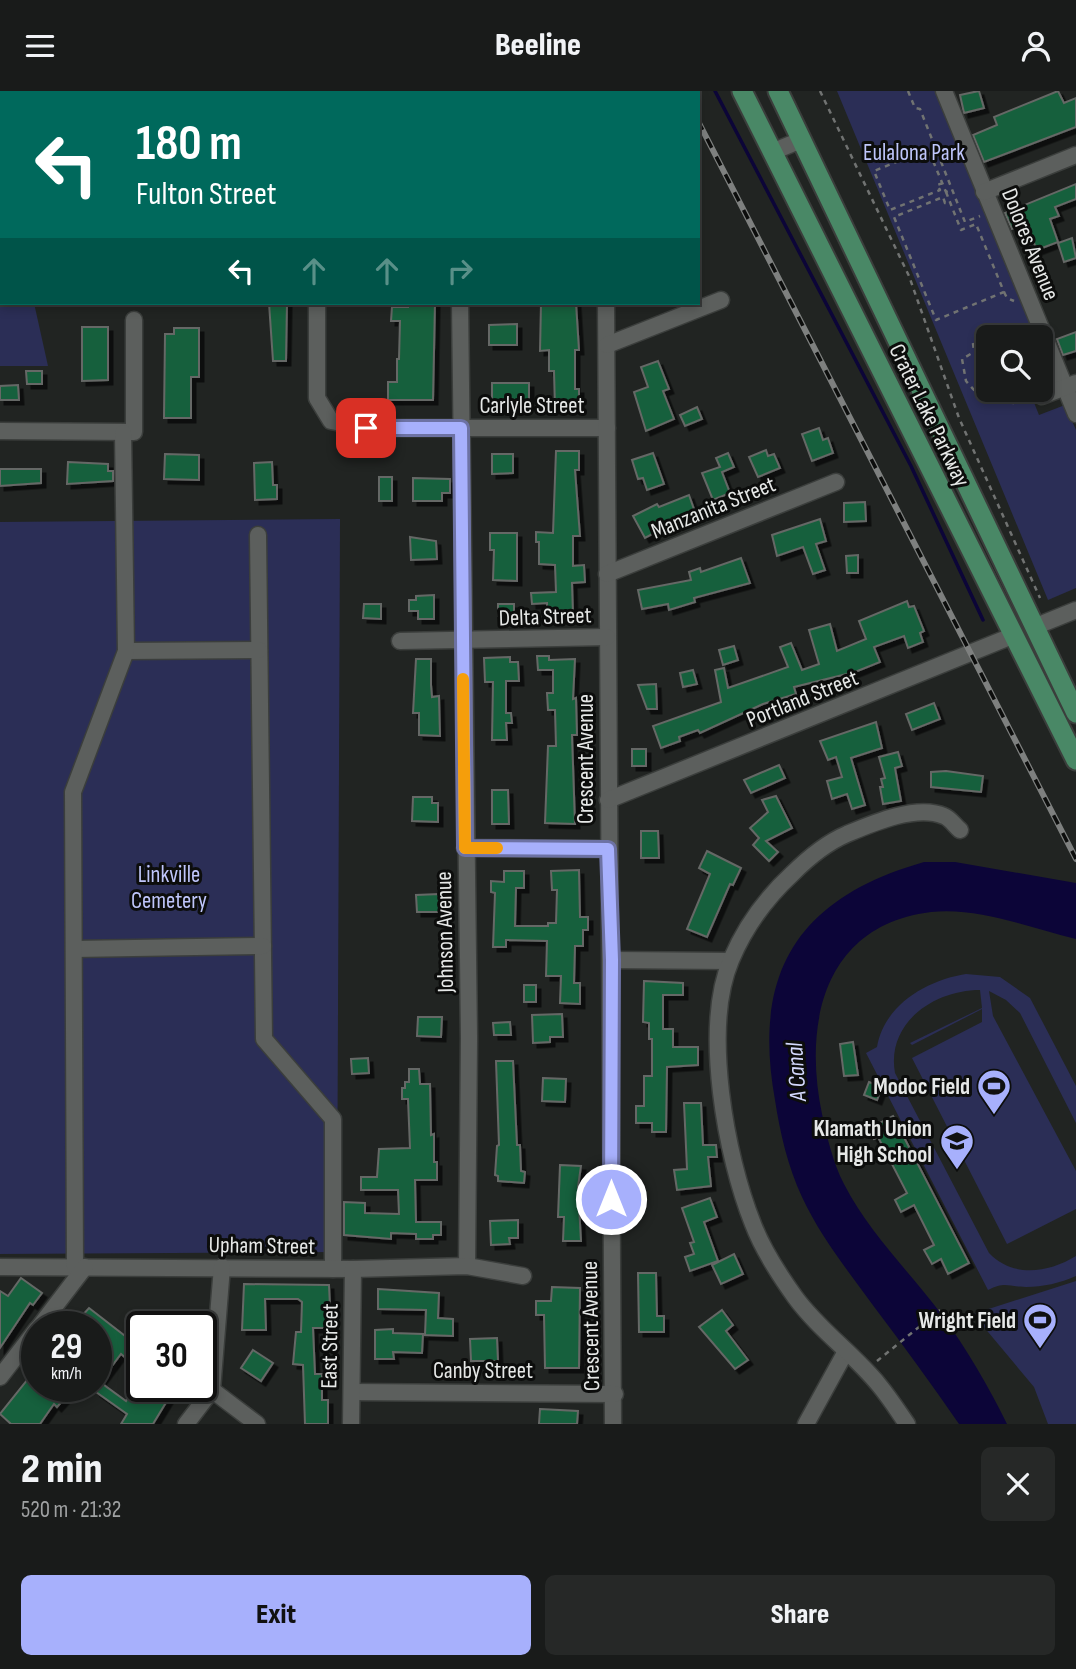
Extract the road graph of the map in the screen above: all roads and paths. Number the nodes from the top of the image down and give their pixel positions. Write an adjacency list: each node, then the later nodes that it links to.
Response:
1 (742, 91): 7 (main road, Crater Lake Parkway)
2 (778, 91): 6 (main road, Crater Lake Parkway)
3 (820, 91): 34 (path)
4 (908, 91): 10 (path)
5 (944, 91): 12 (street, Dolores Avenue)
6 (801, 139): 7 (street); 36 (main road, Crater Lake Parkway)
7 (772, 152): 37 (main road, Crater Lake Parkway)
8 (1076, 155): 12 (street)
9 (943, 183): 9 (path); 11 (path)
10 (952, 189): 11 (path); 14 (path)
11 (946, 192): 13 (path)
12 (984, 192): 14 (street, Dolores Avenue)
13 (950, 201): 13 (path)
14 (992, 211): 23 (street, Dolores Avenue)
15 (721, 300): 21 (street)
16 (317, 305): 27 (street, Carlyle Street)
17 (460, 305): 27 (street, Johnson Avenue)
18 (606, 305): 21 (street, Crescent Avenue)
19 (134, 320): 30 (street)
20 (973, 343): 22 (path)
21 (607, 345): 28 (street, Crescent Avenue)
22 (974, 352): 24 (path)
23 (1071, 385): 25 (street); 26 (street, Dolores Avenue)
24 (976, 390)
25 (1053, 392)
26 (1076, 414)
27 (461, 428): 28 (street, Carlyle Street); 40 (street, Johnson Avenue)
28 (607, 428): 33 (street, Crescent Avenue)
29 (0, 431): 30 (street)
30 (129, 433): 42 (street)
31 (836, 482): 33 (street, Manzanita Street)
32 (258, 535): 41 (street)
33 (607, 574): 38 (street, Crescent Avenue)
34 (1041, 605)
35 (1076, 610): 36 (street)
36 (1034, 627): 43 (main road, Crater Lake Parkway)
37 (1012, 635): 44 (main road); 45 (main road, Crater Lake Parkway); 46 (street, Portland Street)
38 (607, 637): 40 (street, Delta Street); 46 (street, Crescent Avenue)
39 (400, 641): 40 (street, Delta Street)
40 (462, 641): 48 (street, Johnson Avenue)
41 (260, 650): 42 (street); 50 (street)
42 (126, 651): 51 (street)
43 (1076, 713)
44 (1076, 721)
45 (1076, 760)
46 (608, 800): 49 (street, Crescent Avenue)
47 (960, 830): 53 (street)
48 (465, 848): 49 (street); 54 (street, Johnson Avenue)
49 (608, 849): 52 (street, Crescent Avenue)
50 (263, 946): 51 (street); 58 (street)
51 (74, 949): 56 (street)
52 (612, 960): 53 (street); 70 (street, Crescent Avenue)
53 (730, 961): 65 (street)
54 (467, 1266): 59 (street, Upham Street); 60 (street, Upham Street)
55 (0, 1267): 56 (street, Upham Street)
56 (80, 1267): 57 (street, Upham Street); 62 (street)
57 (222, 1267): 58 (street, Upham Street); 63 (street)
58 (333, 1269): 59 (street, Upham Street)
59 (353, 1269): 68 (street, East Street)
60 (523, 1276)
61 (940, 1310): 66 (path)
62 (50, 1311)
63 (217, 1328)
64 (21, 1350): 67 (street)
65 (845, 1353): 76 (street); 77 (street)
66 (875, 1362)
67 (0, 1377)
68 (352, 1392): 70 (street, Canby Street); 74 (street, East Street)
69 (217, 1394): 73 (street)
70 (615, 1394): 75 (street, Crescent Avenue)
71 (203, 1402): 72 (street)
72 (187, 1424)
73 (257, 1424)
74 (351, 1424)
75 (613, 1424)
76 (806, 1424)
77 (906, 1424)

